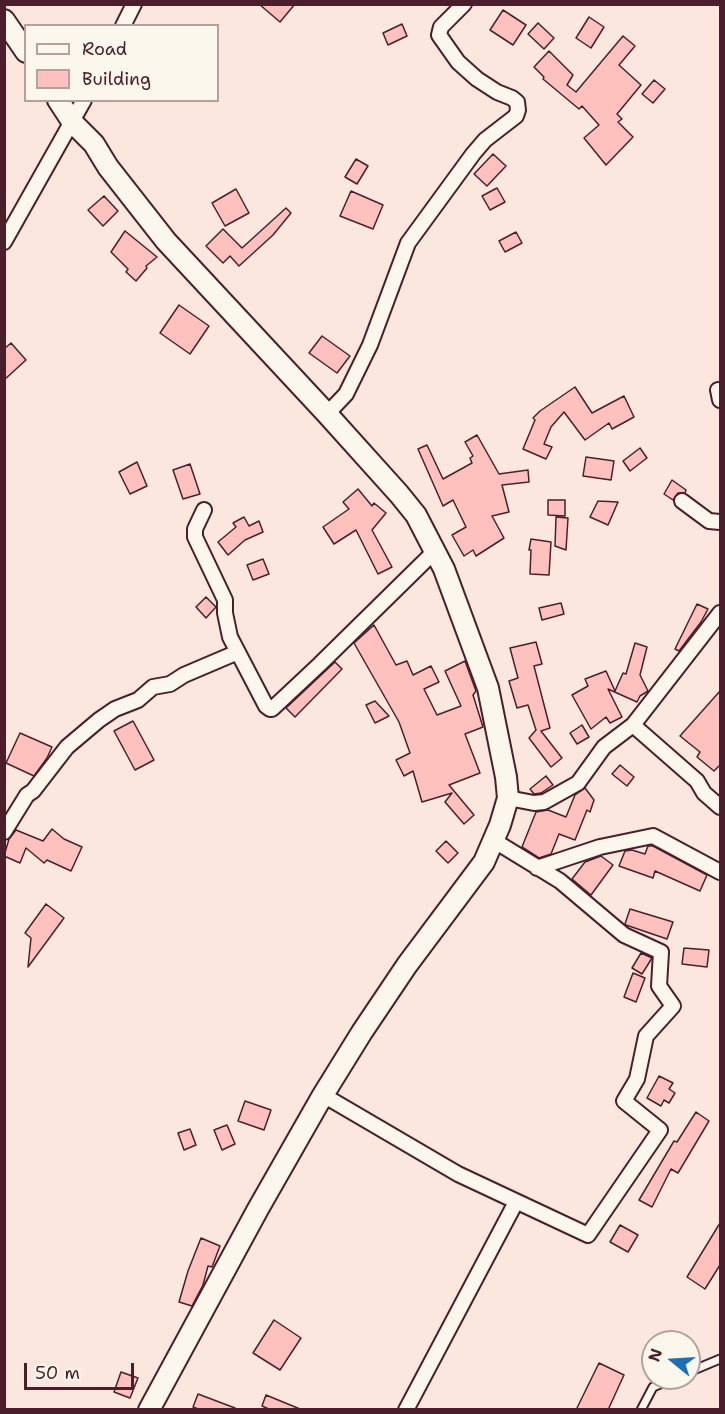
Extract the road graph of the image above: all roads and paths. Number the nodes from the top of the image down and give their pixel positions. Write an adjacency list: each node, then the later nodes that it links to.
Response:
1 (134, 4): 4 (street)
2 (464, 4): 10 (street)
3 (4, 20): 5 (street)
4 (124, 24)
5 (24, 49)
6 (59, 102): 8 (street)
7 (83, 102): 8 (street)
8 (73, 123): 9 (street); 10 (street)
9 (4, 242)
10 (327, 414): 14 (street)
11 (682, 501): 13 (street)
12 (204, 510): 16 (street)
13 (720, 522)
14 (434, 552): 16 (street); 18 (street)
15 (720, 613): 17 (street)
16 (238, 652): 20 (street)
17 (633, 725): 18 (street); 19 (street)
18 (508, 798): 21 (street)
19 (720, 807)
20 (4, 832)
21 (493, 840): 22 (street); 24 (street)
22 (537, 868): 23 (street); 25 (street)
23 (720, 872)
24 (323, 1095): 25 (street); 29 (street)
25 (516, 1202): 30 (street)
26 (720, 1359): 27 (lane)
27 (701, 1367)
28 (651, 1390): 31 (lane)
29 (149, 1410)
30 (406, 1410)
31 (641, 1410)

